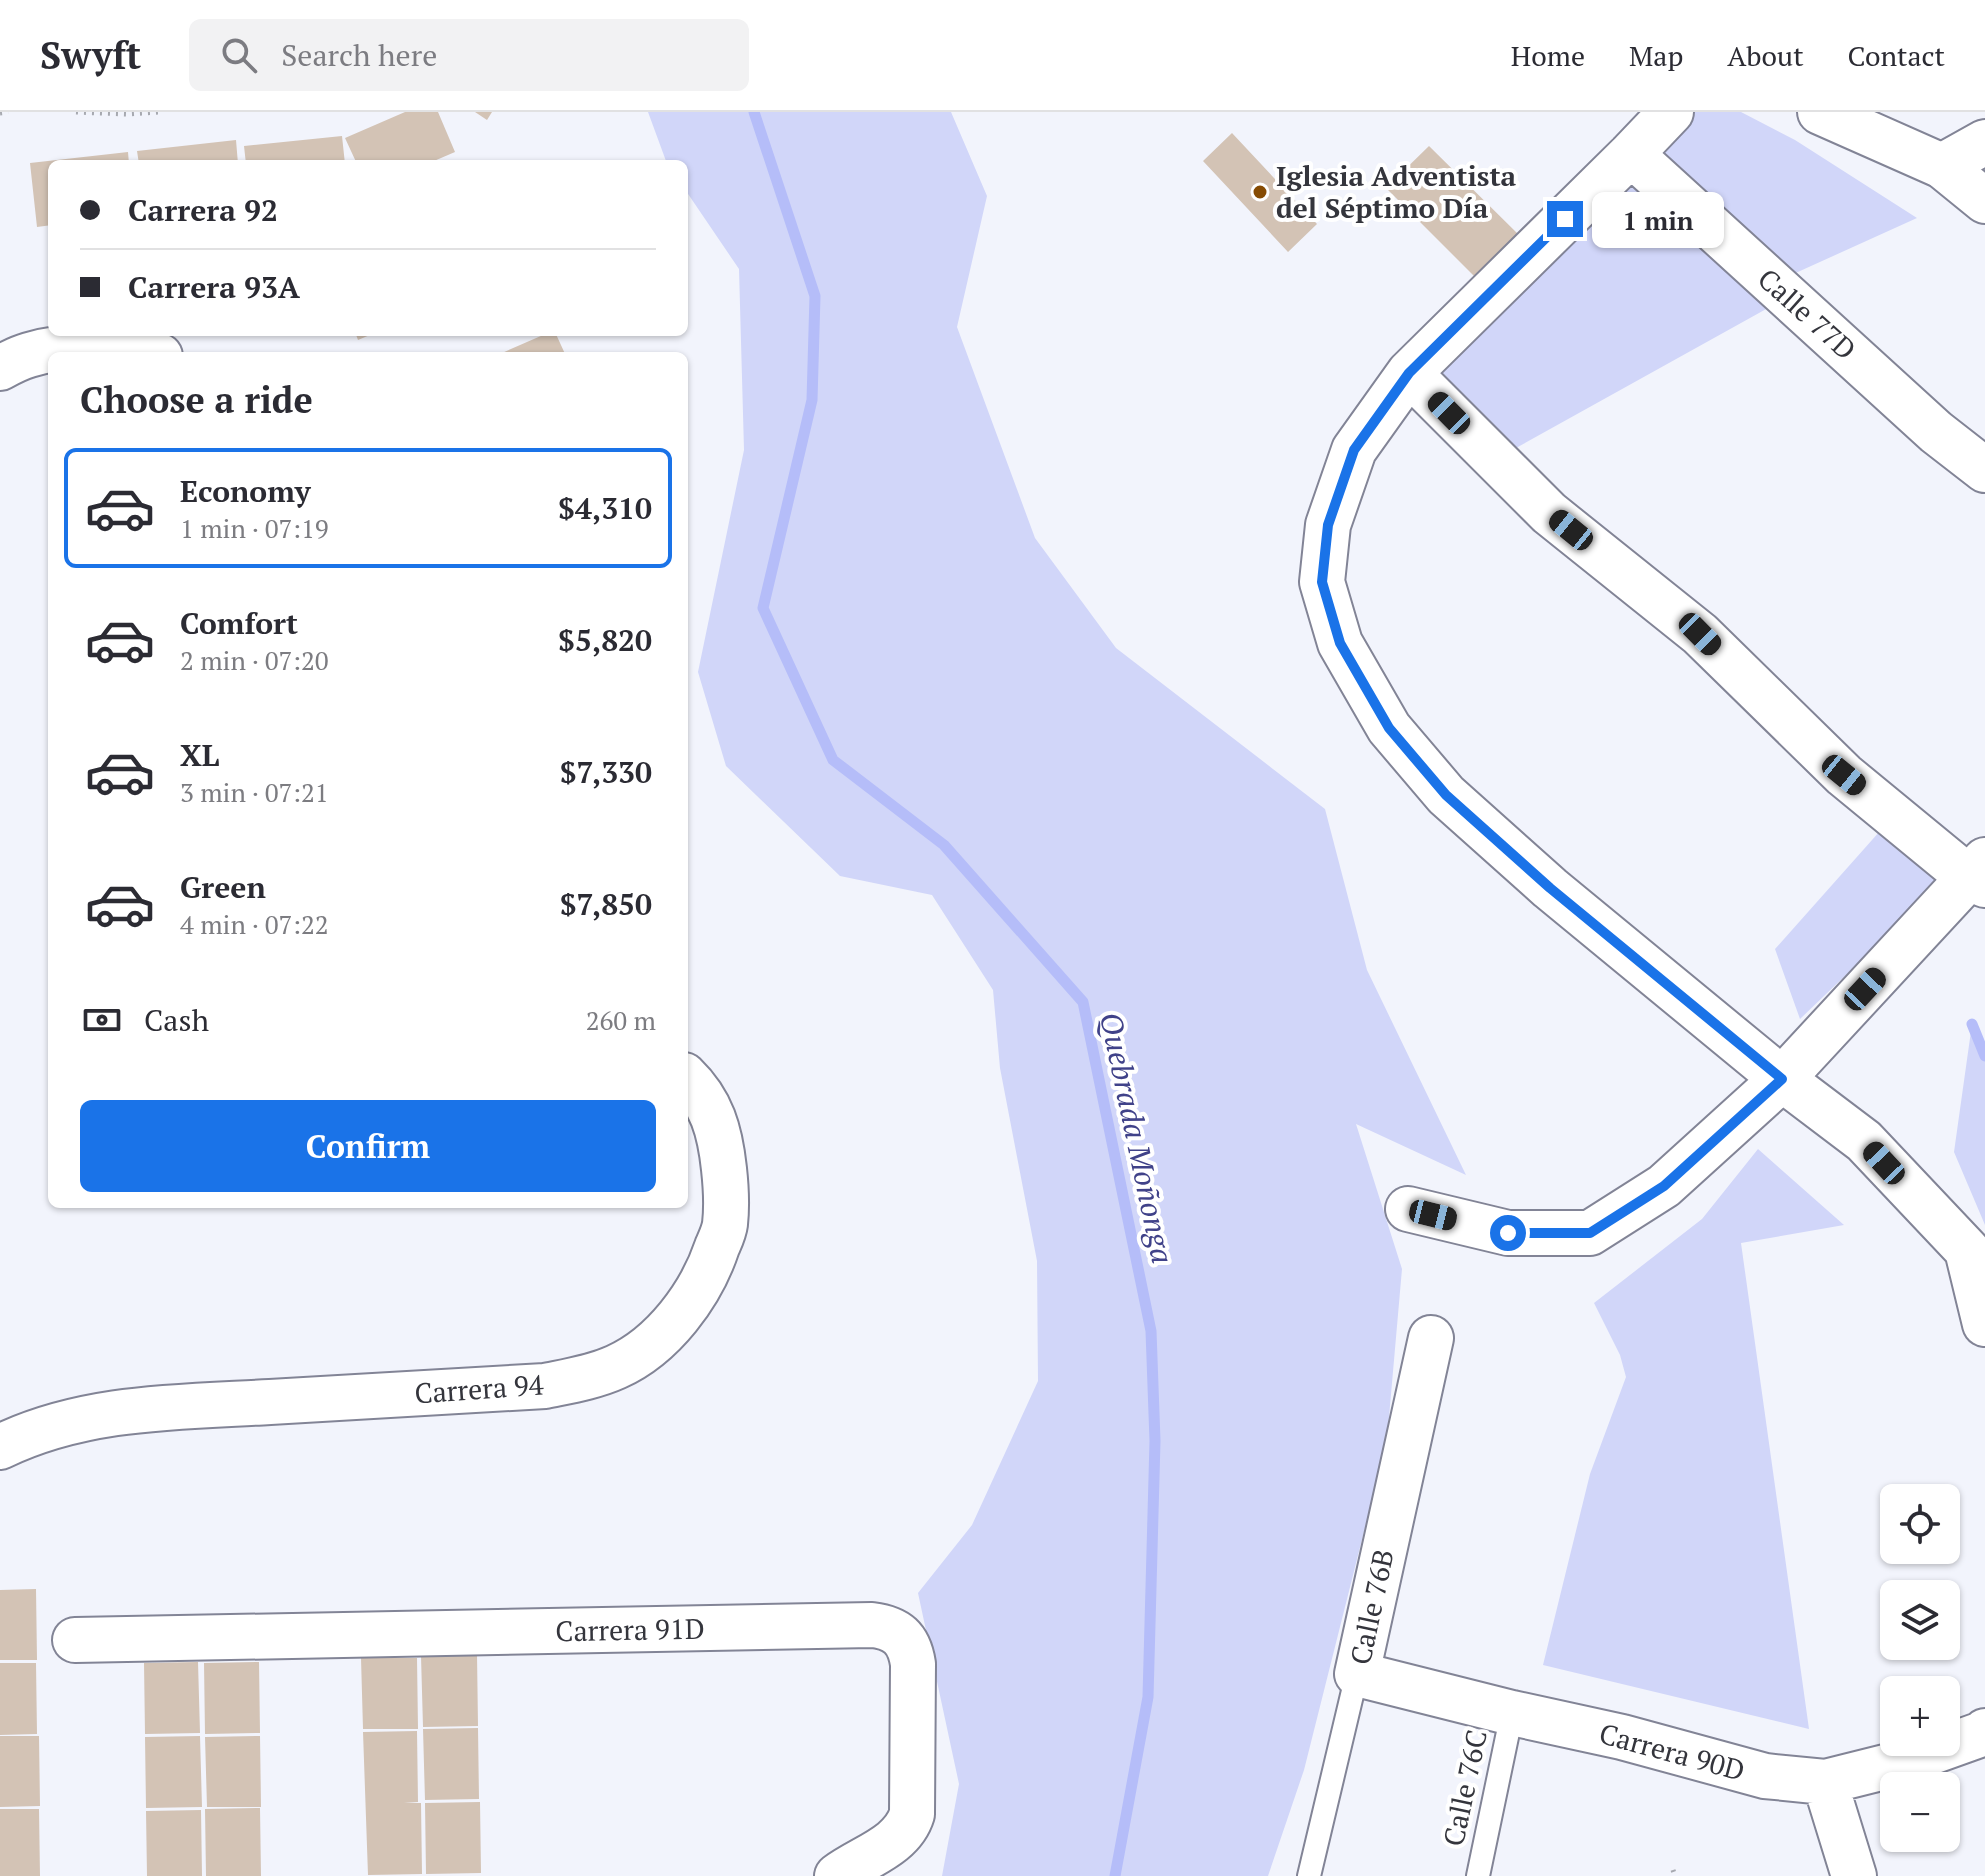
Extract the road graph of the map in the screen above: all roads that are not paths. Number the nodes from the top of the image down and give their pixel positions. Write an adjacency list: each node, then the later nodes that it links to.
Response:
1 (1671, 112): 4 (street)
2 (1820, 112): 5 (street)
3 (1985, 142): 5 (street)
4 (1631, 154): 9 (street); 10 (street, Calle 77D)
5 (1942, 166): 6 (street)
6 (1985, 201)
7 (143, 352): 8 (street)
8 (0, 368)
9 (1409, 373): 11 (street); 13 (street)
10 (1985, 470)
11 (1979, 874): 13 (street)
12 (688, 1079): 17 (street, Carrera 94)
13 (1782, 1079): 14 (street); 15 (street)
14 (1408, 1209)
15 (1985, 1324)
16 (1431, 1338): 19 (street, Calle 76B)
17 (0, 1447)
18 (75, 1640): 23 (street, Carrera 91D)
19 (1357, 1674): 20 (street, Carrera 90D); 24 (lane, Calle 76B)
20 (1512, 1713): 22 (street, Carrera 90D); 25 (lane, Calle 76C)
21 (1985, 1731): 22 (street, Carrera 90D)
22 (1825, 1782): 26 (street)
23 (837, 1876)
24 (1309, 1876)
25 (1478, 1876)
26 (1854, 1876)

